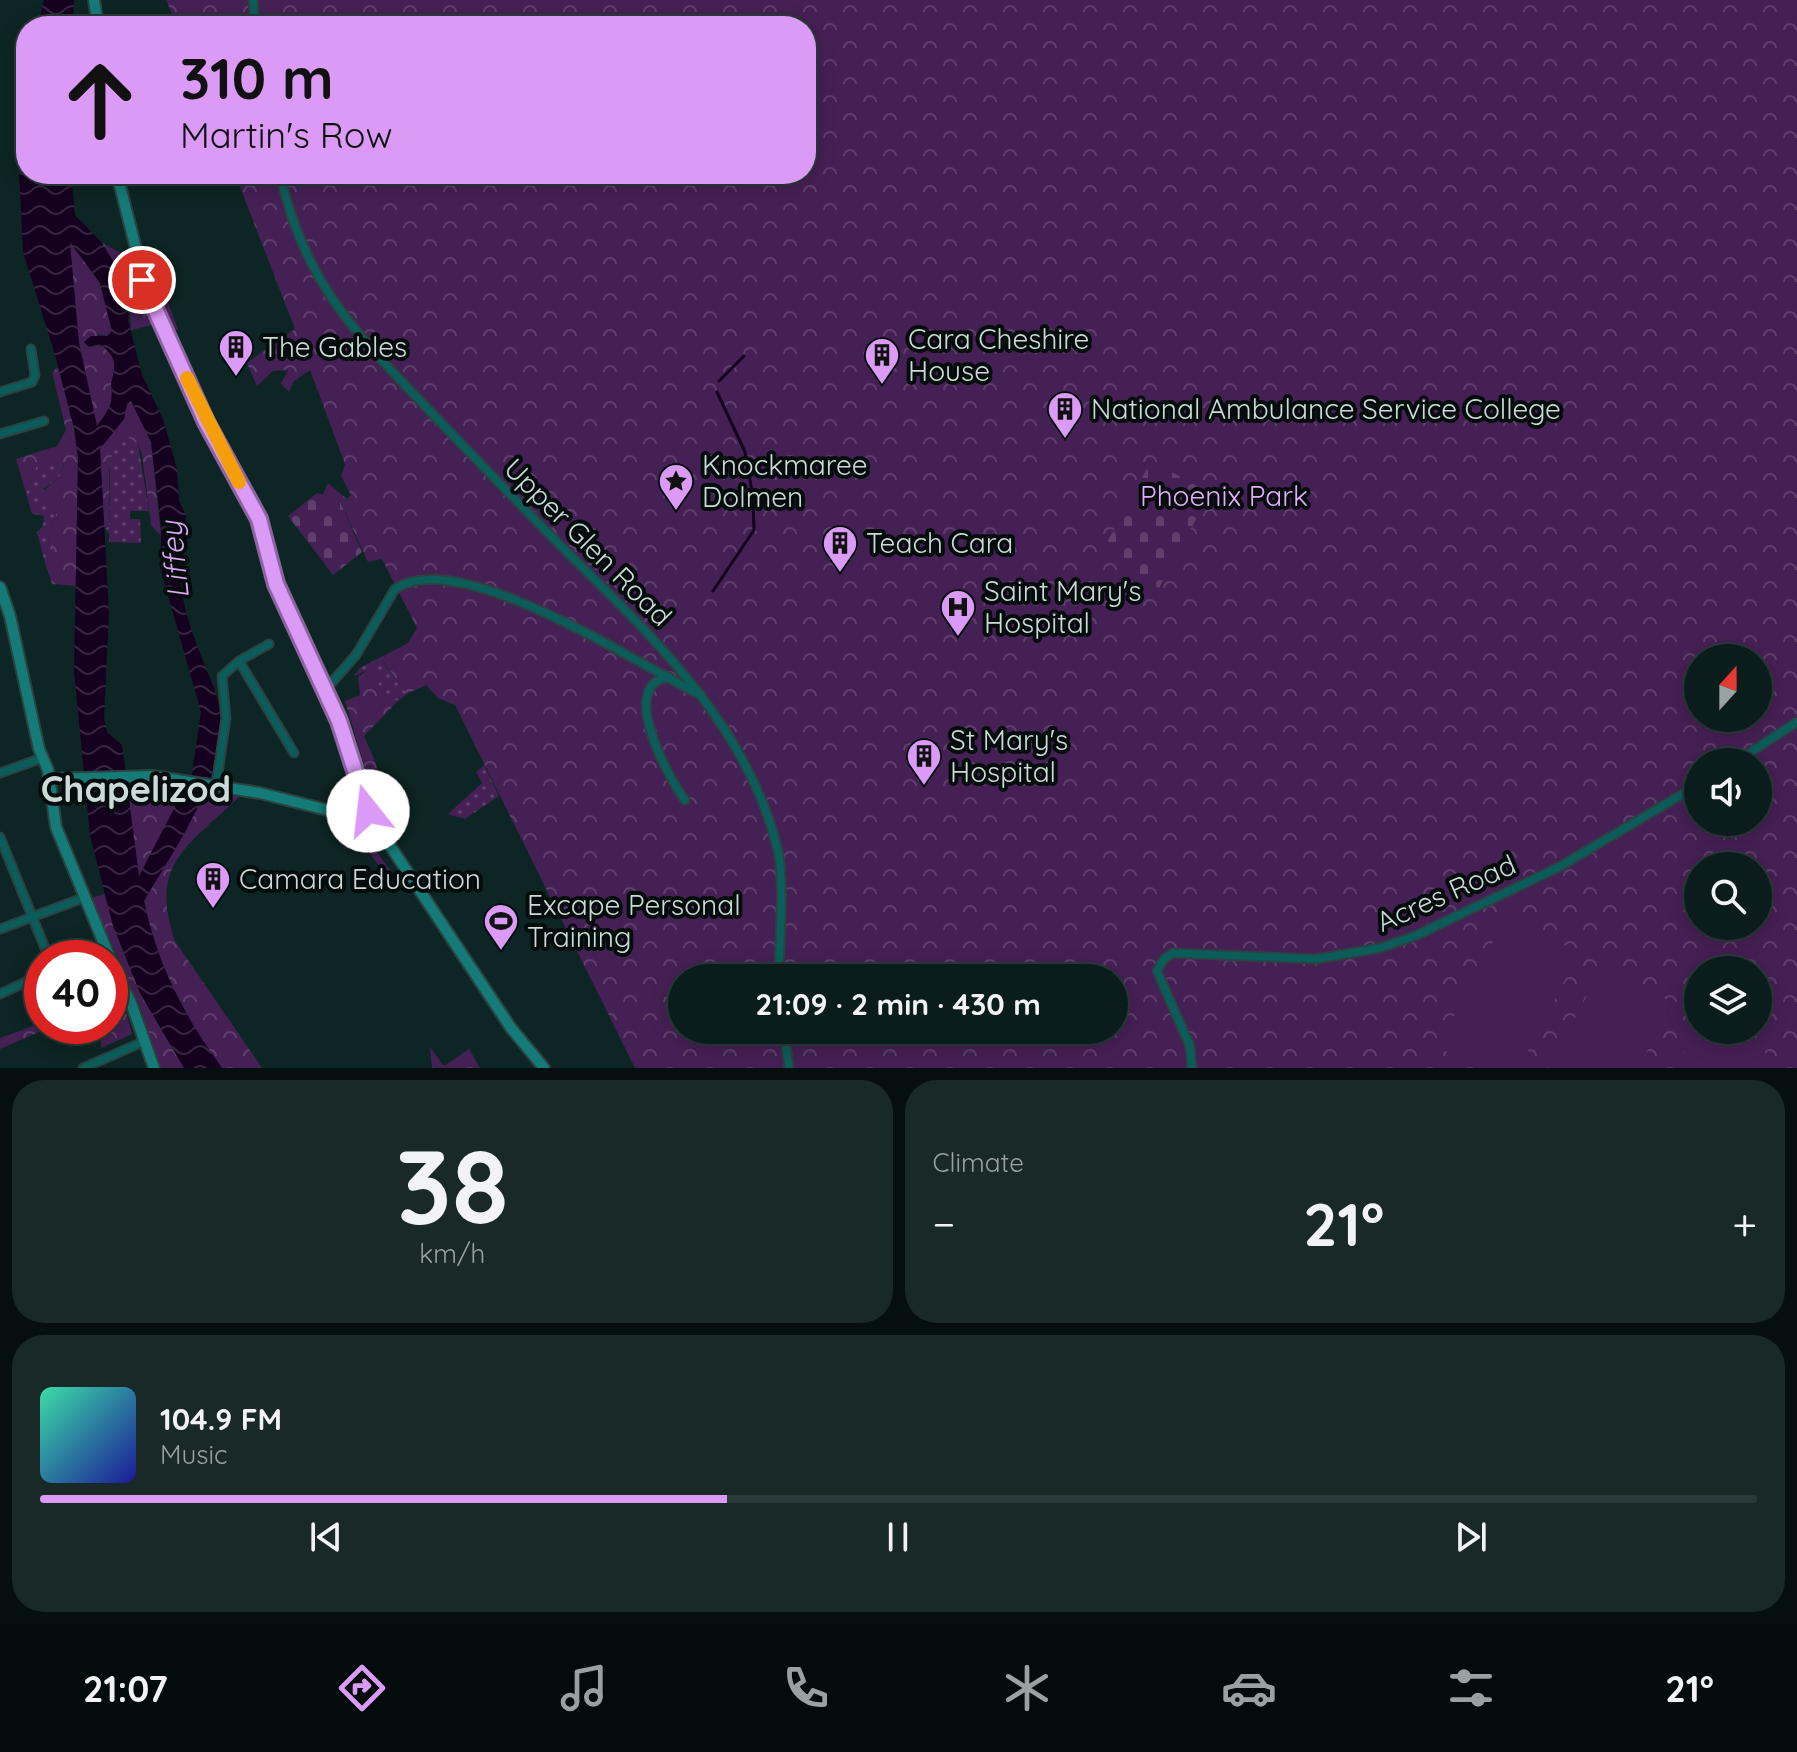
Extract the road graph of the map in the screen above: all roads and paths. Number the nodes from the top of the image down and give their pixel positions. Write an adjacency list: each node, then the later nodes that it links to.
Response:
1 (120, 184): 11 (street)
2 (283, 184): 12 (street, Upper Glen Road)
3 (31, 349): 4 (street)
4 (0, 392)
5 (44, 421): 6 (street)
6 (0, 434)
7 (0, 587): 16 (street)
8 (269, 644): 9 (street)
9 (239, 661): 15 (street); 19 (street)
10 (669, 677): 11 (street); 12 (street); 21 (street)
11 (325, 690): 22 (street)
12 (701, 696): 29 (street, Upper Glen Road)
13 (1797, 722): 14 (street)
14 (1757, 748)
15 (294, 753)
16 (42, 758): 17 (street); 18 (street)
17 (0, 773)
18 (50, 779): 19 (street); 24 (street)
19 (213, 786): 22 (street)
20 (1684, 793): 39 (street, Acres Road)
21 (685, 800)
22 (367, 820): 37 (street)
23 (0, 837): 25 (street)
24 (83, 898): 25 (street); 28 (street)
25 (32, 917): 26 (street); 27 (street)
26 (0, 929)
27 (42, 940)
28 (102, 940)
29 (779, 964)
30 (24, 982): 31 (street)
31 (1, 991)
32 (128, 1001): 33 (street)
33 (145, 1041): 35 (street); 36 (street)
34 (786, 1044): 38 (street)
35 (83, 1068)
36 (154, 1068)
37 (544, 1068)
38 (789, 1068)
39 (1192, 1068)

